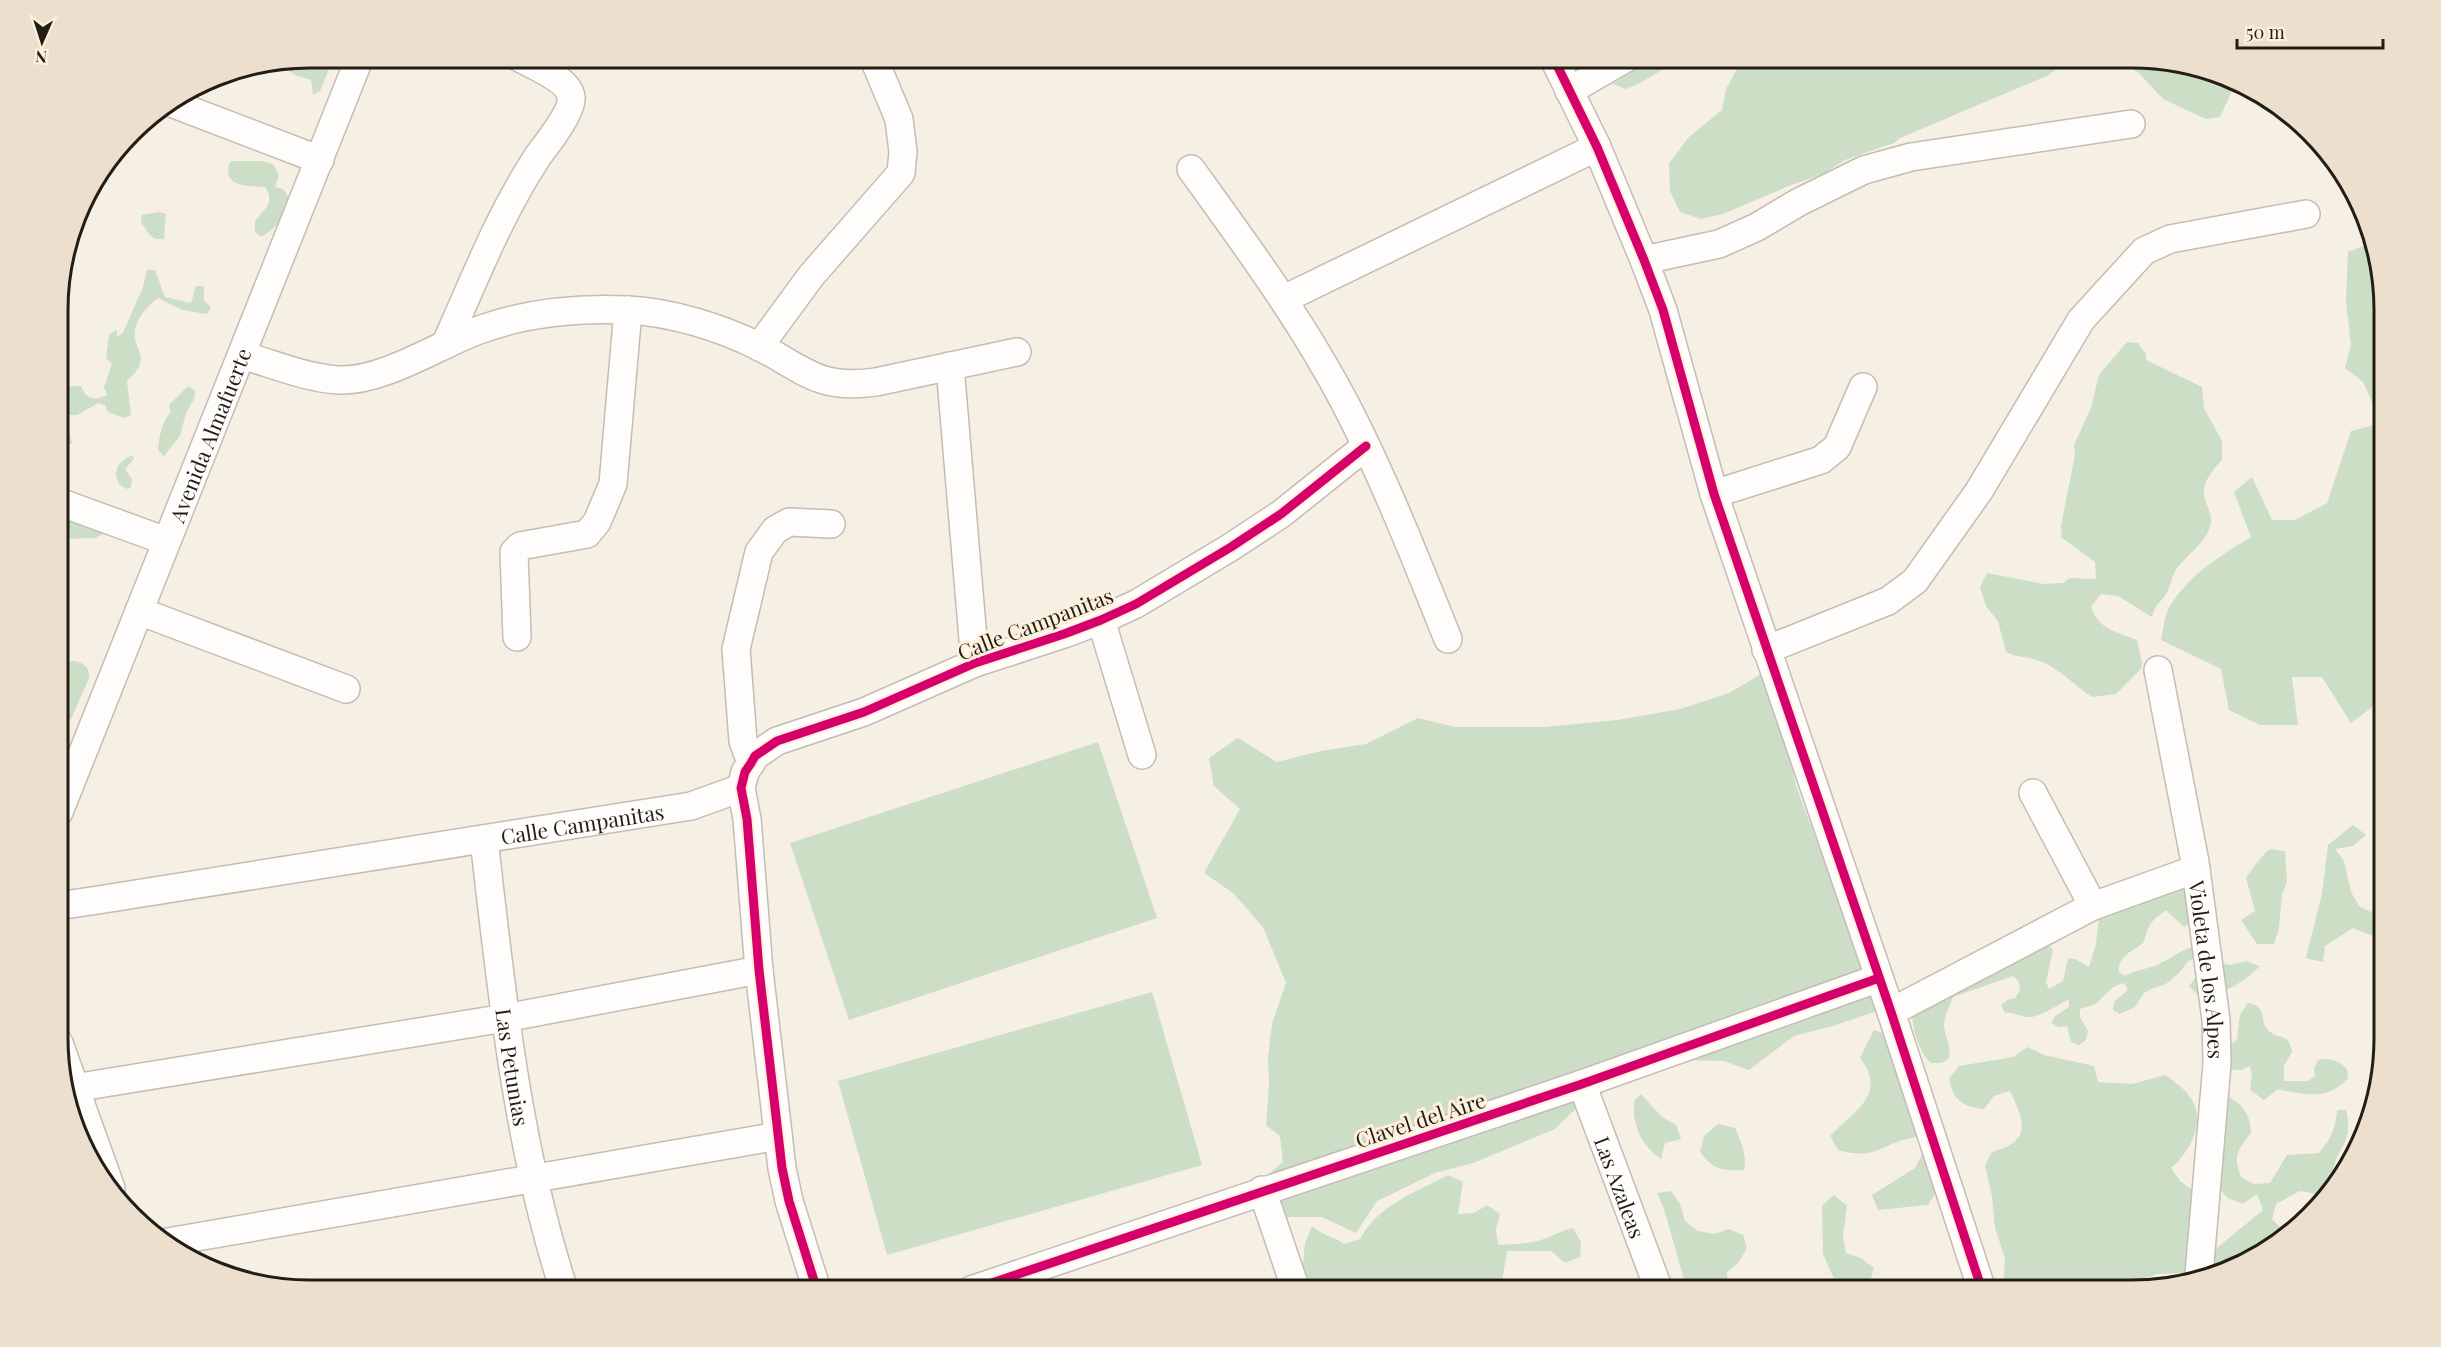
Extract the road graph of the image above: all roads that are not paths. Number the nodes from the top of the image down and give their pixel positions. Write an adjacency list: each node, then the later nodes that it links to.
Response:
1 (356, 68): 10 (street, Avenida Almafuerte)
2 (538, 68): 16 (street)
3 (885, 68): 17 (street)
4 (1558, 68): 6 (street)
5 (1610, 68): 6 (street)
6 (1569, 91): 9 (street)
7 (179, 106): 10 (street)
8 (2131, 124): 13 (street)
9 (1597, 147): 13 (street); 14 (street)
10 (320, 160): 19 (street, Avenida Almafuerte)
11 (1191, 169): 14 (street)
12 (2306, 214): 31 (street)
13 (1644, 260): 23 (street)
14 (1284, 299): 22 (street)
15 (628, 310): 16 (street); 17 (street); 29 (street)
16 (445, 345): 19 (street)
17 (759, 347): 20 (street)
18 (1017, 352): 20 (street)
19 (242, 354): 26 (street, Avenida Almafuerte)
20 (950, 366): 32 (street)
21 (1863, 387): 23 (street)
22 (1365, 446): 28 (street, Calle Campanitas); 30 (street)
23 (1714, 494): 31 (street)
24 (68, 505): 26 (street)
25 (831, 524): 36 (street)
26 (166, 541): 27 (street, Avenida Almafuerte)
27 (139, 611): 34 (street); 38 (street, Avenida Almafuerte)
28 (1101, 620): 32 (street, Calle Campanitas); 35 (street)
29 (517, 637)
30 (1448, 639)
31 (1766, 650): 45 (street)
32 (975, 663): 36 (street, Calle Campanitas)
33 (2158, 670): 41 (street, Violeta de los Alpes)
34 (346, 689)
35 (1142, 754)
36 (751, 762): 37 (street, Calle Campanitas)
37 (741, 788): 40 (street, Calle Campanitas); 44 (street)
38 (68, 789)
39 (2033, 793): 43 (street)
40 (484, 839): 42 (street, Calle Campanitas); 47 (street, Las Petunias)
41 (2196, 869): 43 (street); 56 (street, Violeta de los Alpes)
42 (68, 904)
43 (2093, 906): 46 (street)
44 (759, 970): 47 (street); 51 (street)
45 (1879, 978): 46 (street); 49 (street, Clavel del Aire)
46 (1891, 1012): 62 (street)
47 (505, 1018): 50 (street); 53 (street, Las Petunias)
48 (72, 1081): 50 (street)
49 (1581, 1084): 54 (street, Clavel del Aire); 61 (street, Las Azaleas)
50 (74, 1088): 52 (street)
51 (778, 1137): 53 (street); 58 (street)
52 (100, 1158)
53 (535, 1179): 55 (street); 57 (street, Las Petunias)
54 (1262, 1190): 59 (street, Clavel del Aire); 60 (street)
55 (177, 1240)
56 (2199, 1270)
57 (561, 1280)
58 (814, 1280)
59 (999, 1280)
60 (1293, 1280)
61 (1655, 1280)
62 (1979, 1280)

